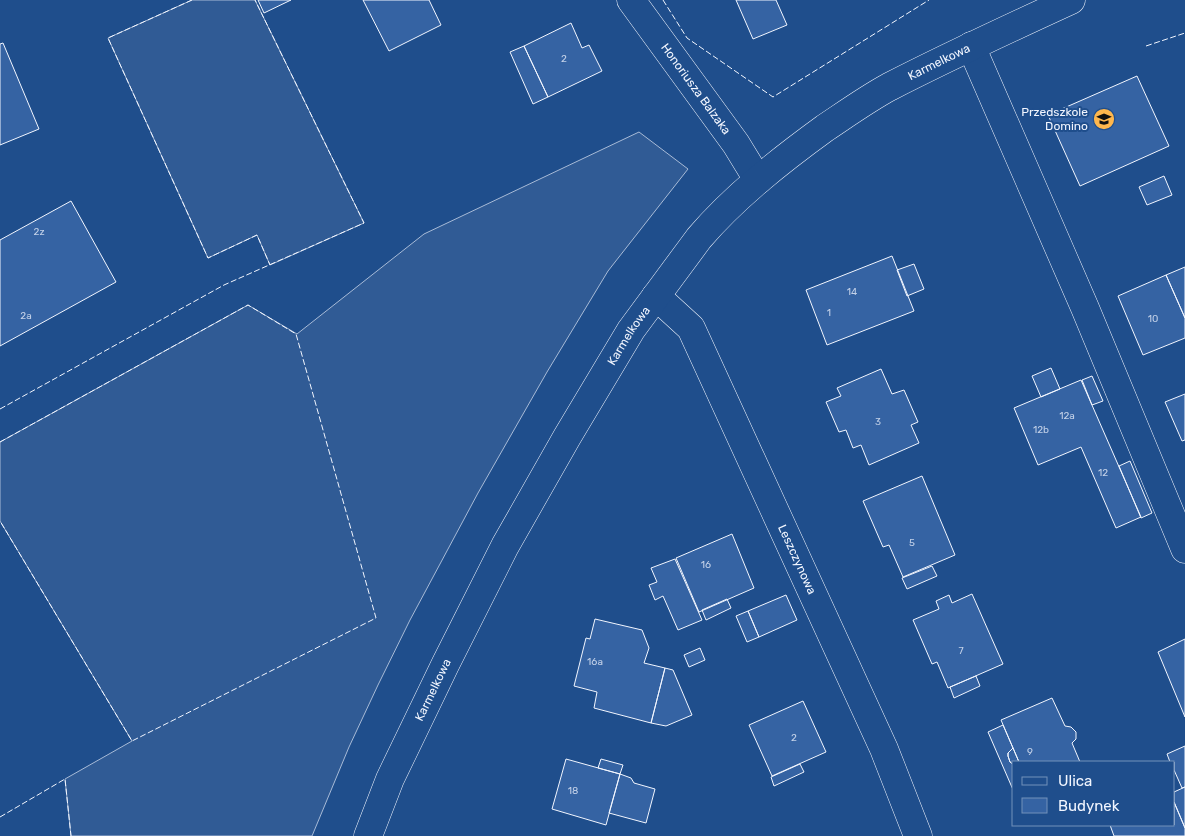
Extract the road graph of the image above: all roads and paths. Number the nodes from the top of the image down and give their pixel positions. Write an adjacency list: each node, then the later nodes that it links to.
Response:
1 (631, 0): 4 (street, Honoriusza Balzaka)
2 (1071, 0): 3 (street, Karmelkowa)
3 (971, 46): 4 (street, Karmelkowa); 6 (street)
4 (758, 180): 5 (street, Karmelkowa)
5 (656, 296): 7 (street, Karmelkowa); 8 (street, Leszczynowa)
6 (1185, 549)
7 (368, 836)
8 (918, 836)

